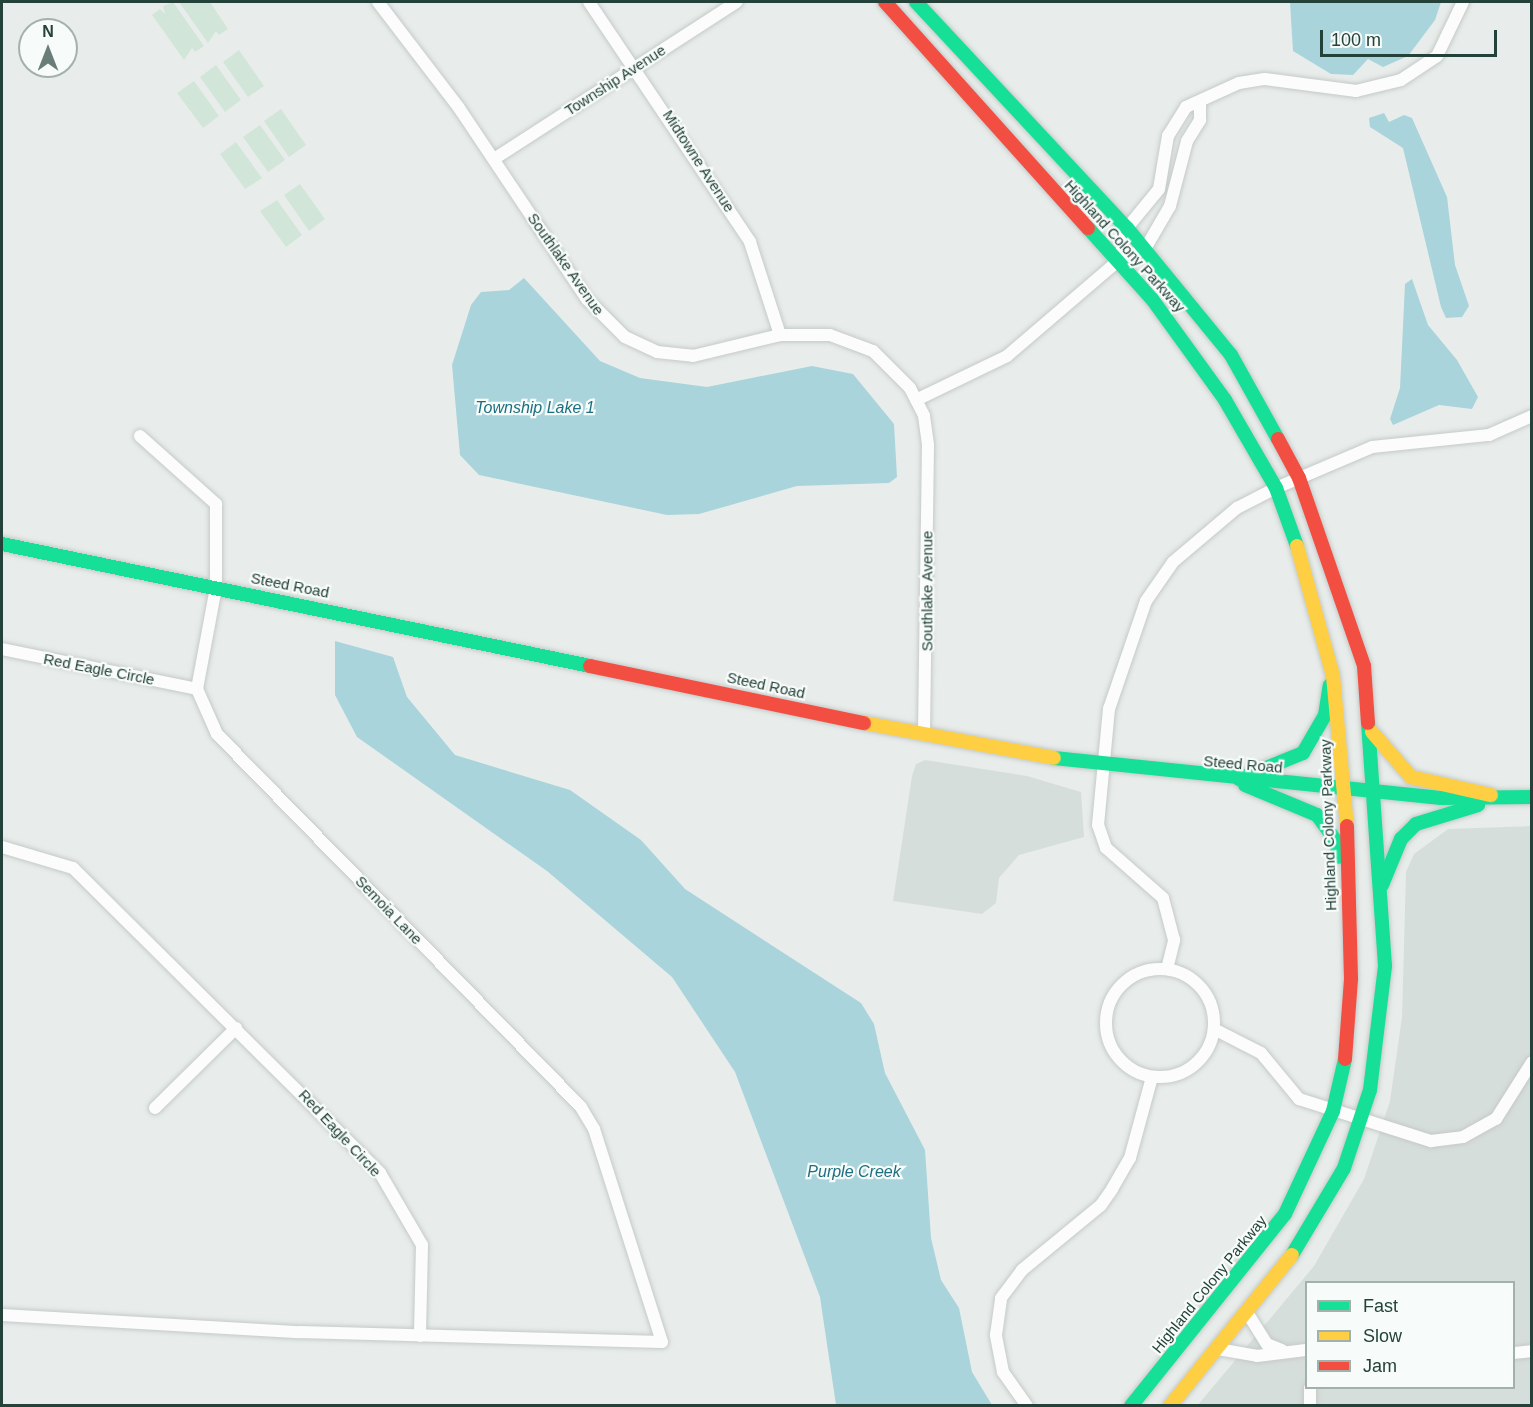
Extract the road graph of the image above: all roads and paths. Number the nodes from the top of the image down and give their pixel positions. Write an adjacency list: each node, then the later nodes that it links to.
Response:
1 (378, 2): 9 (street, Southlake Avenue)
2 (589, 2): 7 (street, Midtowne Avenue)
3 (736, 2): 7 (street, Township Avenue)
4 (885, 2): 12 (street, Highland Colony Parkway)
5 (916, 2): 10 (street, Highland Colony Parkway)
6 (1463, 2): 8 (street)
7 (637, 66): 9 (street, Township Avenue); 13 (street, Midtowne Avenue)
8 (1200, 103): 10 (street); 11 (street)
9 (494, 159): 13 (street, Southlake Avenue)
10 (1127, 228): 11 (street, Highland Colony Parkway); 12 (street)
11 (1145, 249): 12 (street); 17 (street, Highland Colony Parkway)
12 (1119, 260): 14 (street); 18 (street, Highland Colony Parkway)
13 (780, 335): 14 (street, Southlake Avenue)
14 (916, 400): 25 (street, Southlake Avenue)
15 (1532, 416): 17 (street)
16 (140, 436): 20 (street)
17 (1299, 478): 18 (street); 24 (street, Highland Colony Parkway)
18 (1276, 488): 22 (street, Highland Colony Parkway); 26 (street)
19 (2, 544): 20 (street, Steed Road)
20 (216, 587): 23 (street); 25 (street, Steed Road)
21 (2, 649): 23 (street, Red Eagle Circle)
22 (1333, 676): 27 (street); 28 (street, Highland Colony Parkway)
23 (197, 689): 45 (street, Semoia Lane)
24 (1372, 732): 29 (street, Highland Colony Parkway); 31 (street)
25 (924, 734): 26 (street, Steed Road)
26 (1102, 766): 27 (street, Steed Road); 35 (street)
27 (1236, 781): 28 (street, Steed Road); 33 (street)
28 (1344, 789): 29 (street, Steed Road); 33 (street, Highland Colony Parkway)
29 (1376, 793): 31 (street, Steed Road); 34 (street, Highland Colony Parkway)
30 (1532, 797): 31 (street, Steed Road)
31 (1500, 799): 34 (street)
32 (2, 847): 36 (street, Red Eagle Circle)
33 (1345, 885): 41 (street, Highland Colony Parkway)
34 (1382, 886): 42 (street, Highland Colony Parkway)
35 (1167, 969): 37 (street); 39 (street)
36 (236, 1028): 40 (street); 45 (street, Red Eagle Circle)
37 (1214, 1029): 39 (street); 41 (street)
38 (1532, 1062): 42 (street)
39 (1152, 1077): 52 (street)
40 (154, 1108)
41 (1333, 1111): 42 (street); 53 (street, Highland Colony Parkway)
42 (1361, 1120): 43 (street, Highland Colony Parkway)
43 (1248, 1314): 46 (street, Highland Colony Parkway); 47 (street)
44 (2, 1315): 45 (street)
45 (420, 1336)
46 (1218, 1349): 47 (street); 54 (street, Highland Colony Parkway)
47 (1282, 1350): 48 (street)
48 (1305, 1350)
49 (1532, 1351): 50 (street)
50 (1515, 1353)
51 (1310, 1389): 55 (street)
52 (1028, 1406)
53 (1131, 1406)
54 (1170, 1406)
55 (1310, 1406)

